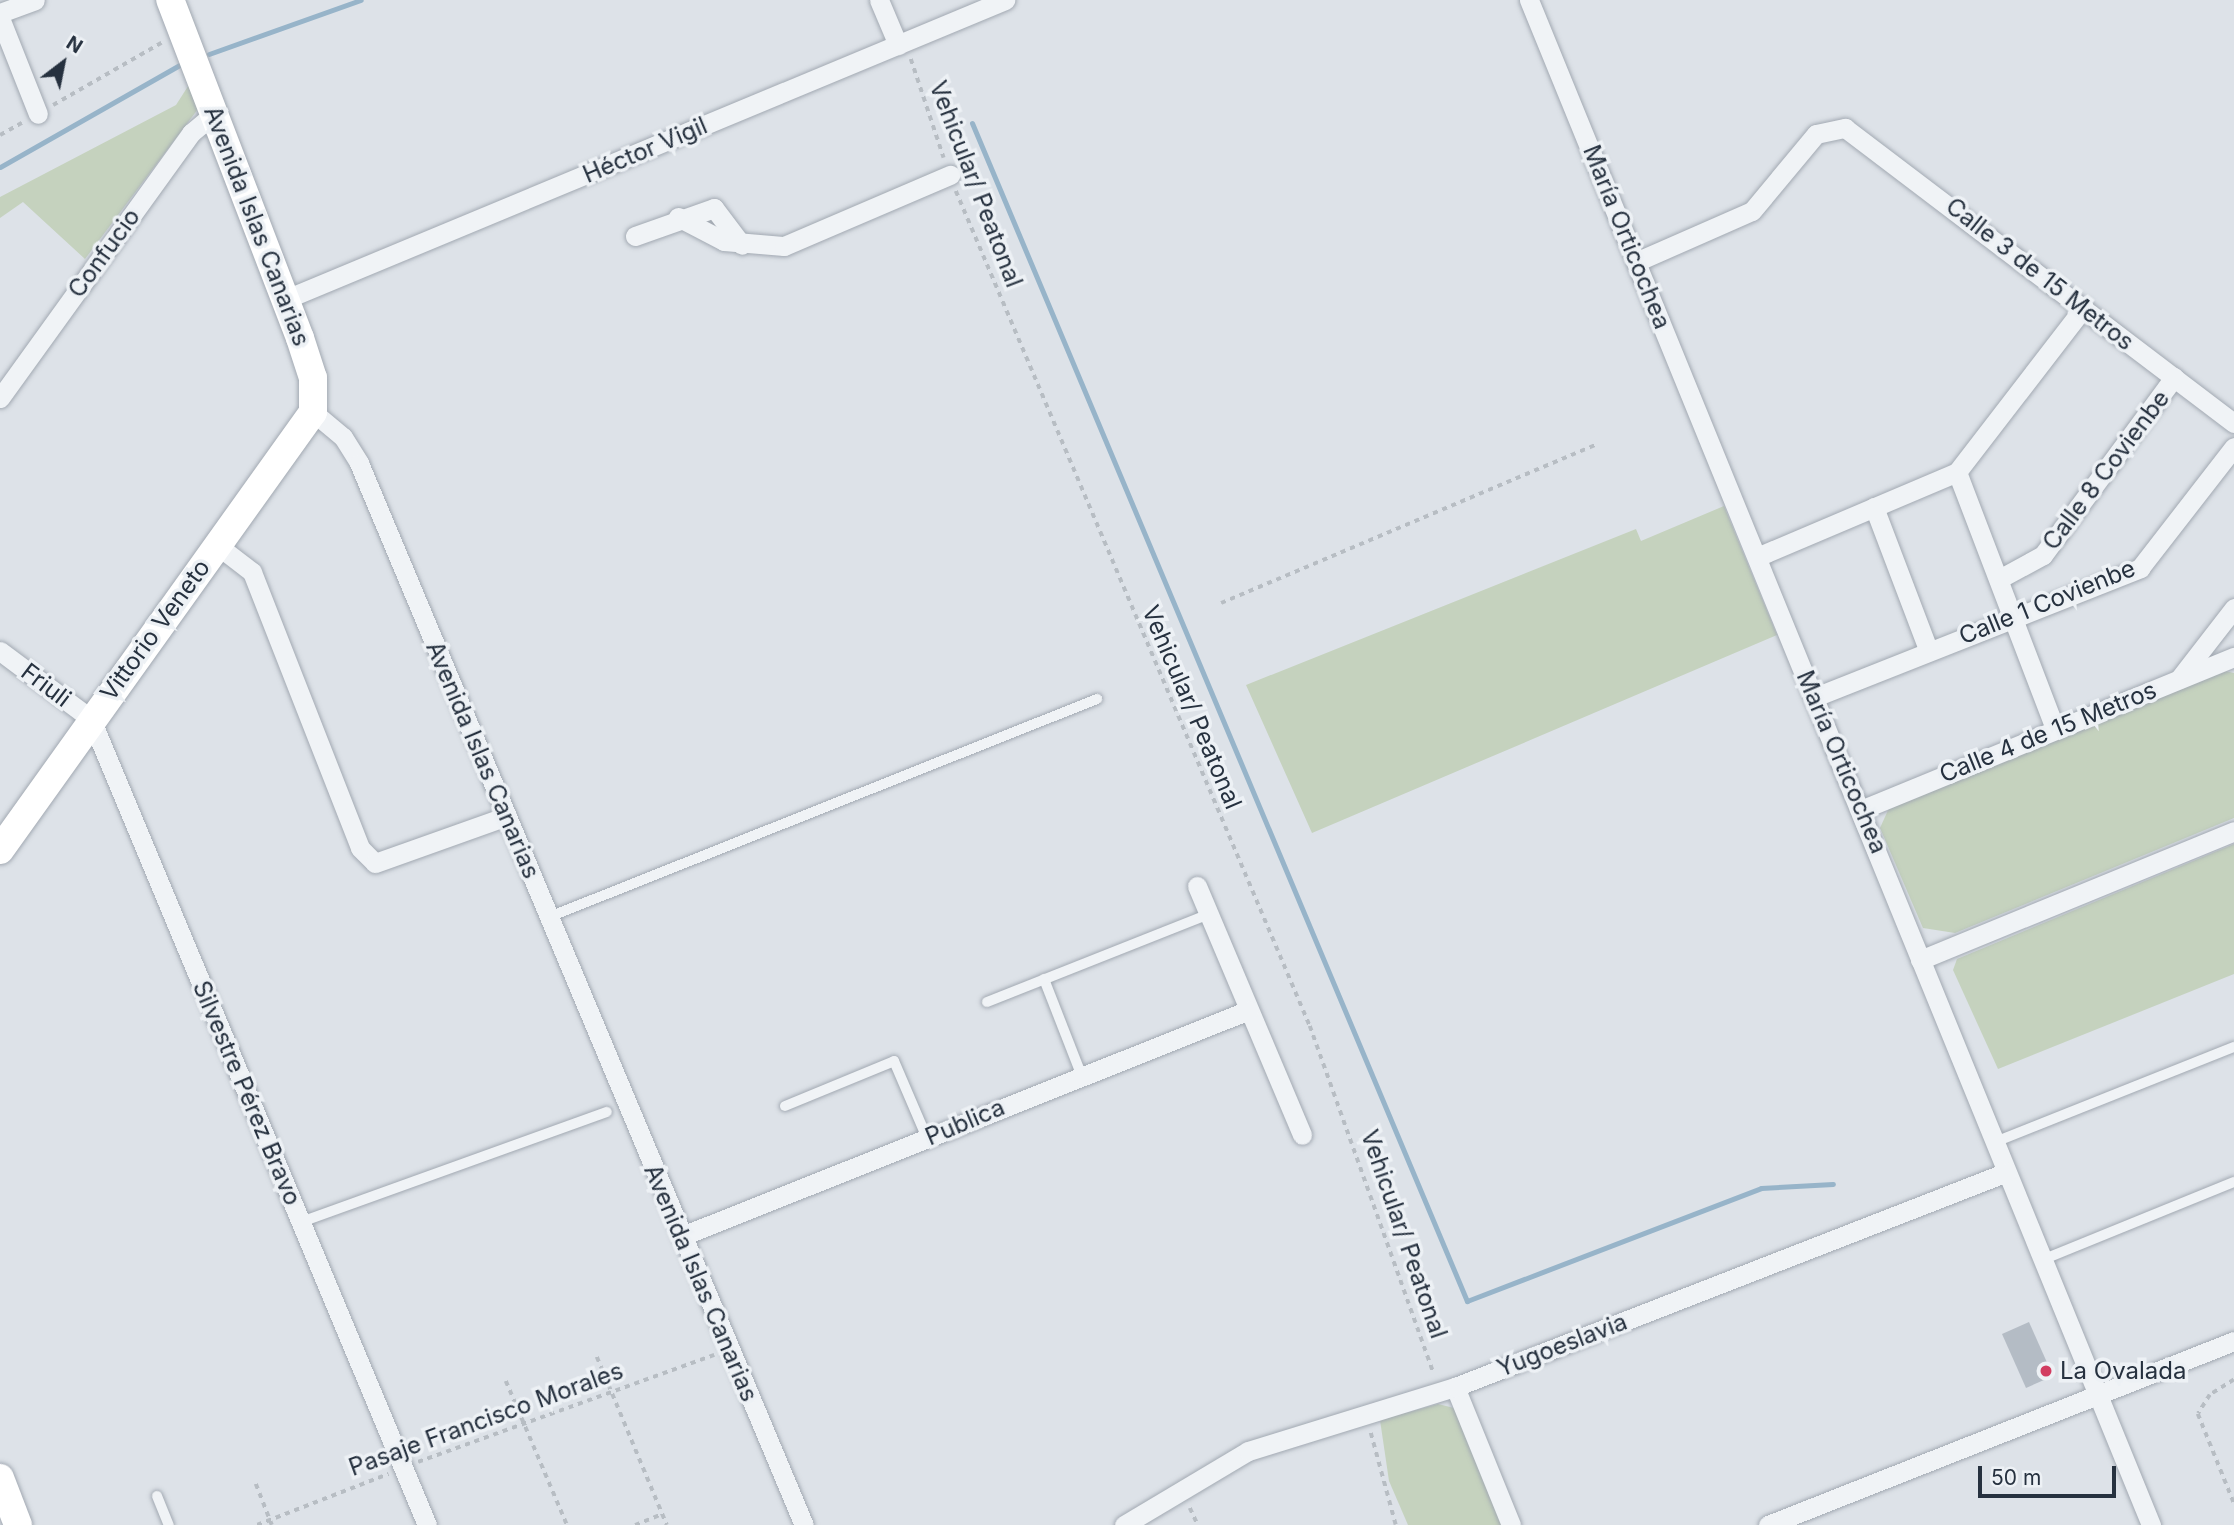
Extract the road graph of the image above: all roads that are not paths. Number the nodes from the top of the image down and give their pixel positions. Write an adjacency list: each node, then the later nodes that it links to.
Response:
1 (35, 0): 6 (street)
2 (170, 0): 10 (street, Avenida Islas Canarias)
3 (879, 0): 8 (street)
4 (1005, 0): 8 (street, Héctor Vigil)
5 (1529, 0): 13 (street, María Orticochea)
6 (0, 13)
7 (0, 18): 9 (street)
8 (898, 45): 14 (street, Héctor Vigil)
9 (38, 114)
10 (214, 114): 14 (street, Avenida Islas Canarias); 17 (street, Confucio)
11 (950, 175): 12 (street)
12 (635, 236)
13 (1638, 261): 15 (street, Calle 3 de 15 Metros); 24 (street, María Orticochea)
14 (286, 299): 18 (street, Avenida Islas Canarias)
15 (2084, 307): 16 (street, Calle 3 de 15 Metros); 21 (street)
16 (2174, 377): 19 (street, Calle 3 de 15 Metros); 25 (street, Calle 8 Covienbe)
17 (0, 398)
18 (313, 412): 23 (street, Vittorio Veneto); 37 (street, Avenida Islas Canarias)
19 (2234, 423)
20 (2234, 447): 27 (street, Calle 1 Covienbe)
21 (1957, 472): 22 (street); 25 (street)
22 (1874, 507): 24 (street); 28 (street)
23 (217, 545): 34 (street, Vittorio Veneto); 37 (street)
24 (1756, 558): 32 (street, María Orticochea)
25 (1998, 579): 27 (street)
26 (2234, 608): 31 (street)
27 (2015, 618): 28 (street, Calle 1 Covienbe); 35 (street)
28 (1928, 649): 32 (street, Calle 1 Covienbe)
29 (0, 651): 34 (street, Friuli)
30 (2234, 657): 31 (street, Calle 4 de 15 Metros)
31 (2179, 679): 35 (street, Calle 4 de 15 Metros)
32 (1815, 697): 36 (street, María Orticochea)
33 (1097, 699): 42 (lane)
34 (91, 719): 39 (street, Vittorio Veneto); 56 (street, Silvestre Pérez Bravo)
35 (2055, 729): 36 (street, Calle 4 de 15 Metros)
36 (1863, 809): 43 (street, María Orticochea)
37 (507, 816): 42 (street, Avenida Islas Canarias)
38 (2234, 831): 43 (street)
39 (0, 850)
40 (1197, 886): 41 (street)
41 (1209, 914): 44 (lane); 46 (street)
42 (549, 917): 57 (street, Avenida Islas Canarias)
43 (1920, 960): 53 (street, María Orticochea)
44 (1044, 979): 45 (lane); 48 (lane)
45 (987, 1002)
46 (1249, 1010): 48 (street, Publica); 51 (street)
47 (2234, 1047): 53 (lane)
48 (1081, 1074): 52 (street, Publica)
49 (785, 1107): 52 (lane)
50 (607, 1112): 56 (lane)
51 (1302, 1135)
52 (927, 1139): 57 (street, Publica)
53 (1995, 1142): 54 (street, María Orticochea)
54 (2007, 1172): 58 (street, María Orticochea); 60 (street, Yugoeslavia)
55 (2234, 1182): 58 (lane)
56 (301, 1222): 66 (street, Silvestre Pérez Bravo)
57 (682, 1236): 67 (street, Avenida Islas Canarias)
58 (2042, 1260): 61 (street, María Orticochea)
59 (2234, 1341): 61 (street)
60 (1448, 1389): 68 (street, Yugoeslavia); 69 (street)
61 (2097, 1396): 70 (street); 71 (street, María Orticochea)
62 (0, 1478): 64 (street)
63 (158, 1496): 65 (lane)
64 (18, 1525)
65 (169, 1525)
66 (427, 1525)
67 (804, 1525)
68 (1124, 1525)
69 (1511, 1525)
70 (1768, 1525)
71 (2151, 1525)

